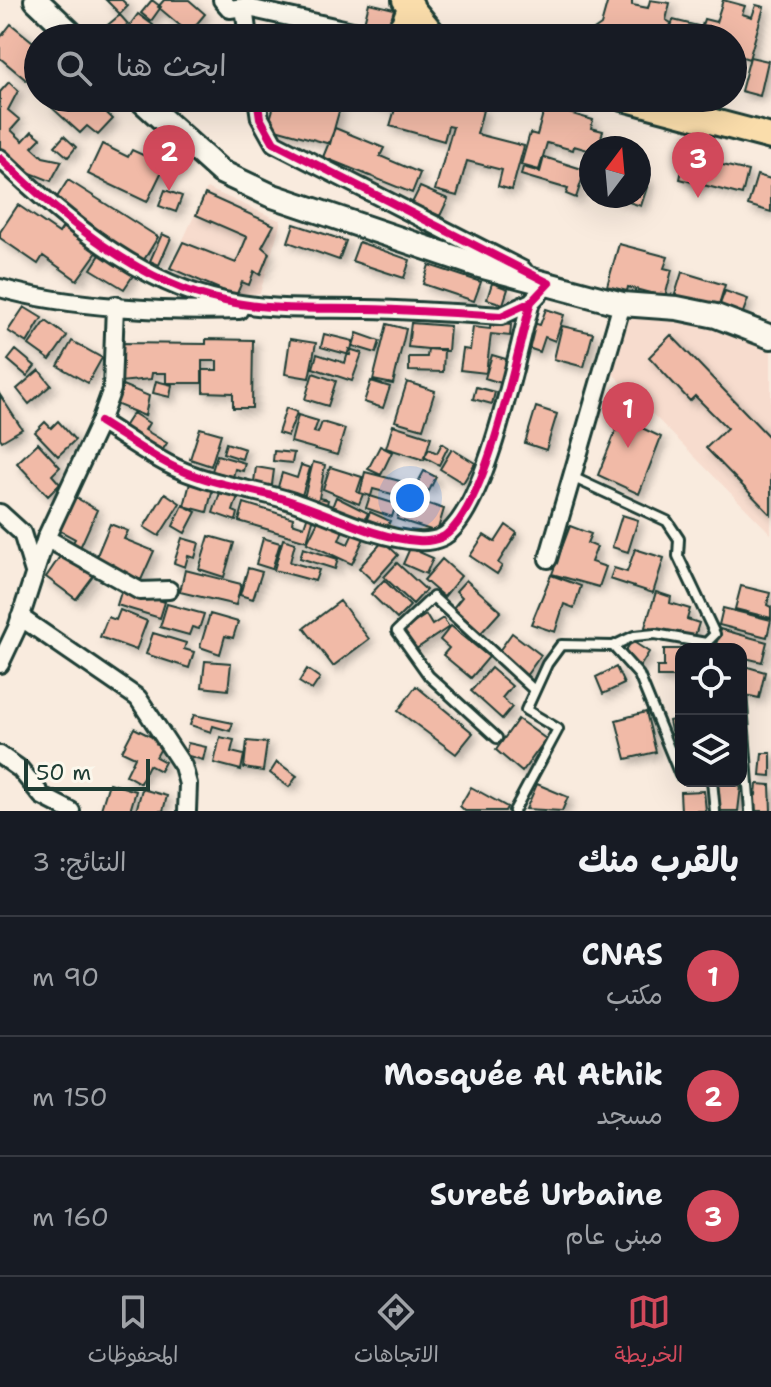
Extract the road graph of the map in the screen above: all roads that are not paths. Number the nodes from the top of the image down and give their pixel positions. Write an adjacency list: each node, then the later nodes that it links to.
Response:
1 (36, 0): 4 (street)
2 (408, 3): 7 (main road); 8 (main road)
3 (237, 4): 5 (street); 6 (street)
4 (61, 24)
5 (243, 24)
6 (323, 24)
7 (404, 24)
8 (425, 24)
9 (155, 112): 14 (street)
10 (259, 112): 14 (street)
11 (676, 112): 12 (main road)
12 (771, 137)
13 (0, 158): 19 (street)
14 (549, 283): 16 (street); 17 (street)
15 (0, 288): 18 (street)
16 (531, 302): 19 (street); 21 (street)
17 (622, 304): 20 (street); 22 (street)
18 (115, 305): 19 (street); 21 (street)
19 (281, 308)
20 (771, 337)
21 (100, 422): 24 (street)
22 (572, 476): 25 (street); 29 (lane)
23 (0, 513): 26 (street)
24 (46, 538): 26 (street); 27 (street)
25 (548, 559)
26 (34, 572): 28 (street)
27 (169, 590)
28 (20, 617): 32 (street); 40 (street)
29 (715, 634): 30 (lane); 31 (lane)
30 (714, 643)
31 (613, 646): 33 (lane); 37 (lane)
32 (0, 664)
33 (533, 689): 35 (lane); 41 (lane)
34 (743, 715): 43 (lane)
35 (497, 738)
36 (0, 755): 39 (street)
37 (675, 763)
38 (713, 787): 42 (lane)
39 (71, 811)
40 (187, 811)
41 (514, 811)
42 (715, 811)
43 (750, 811)

